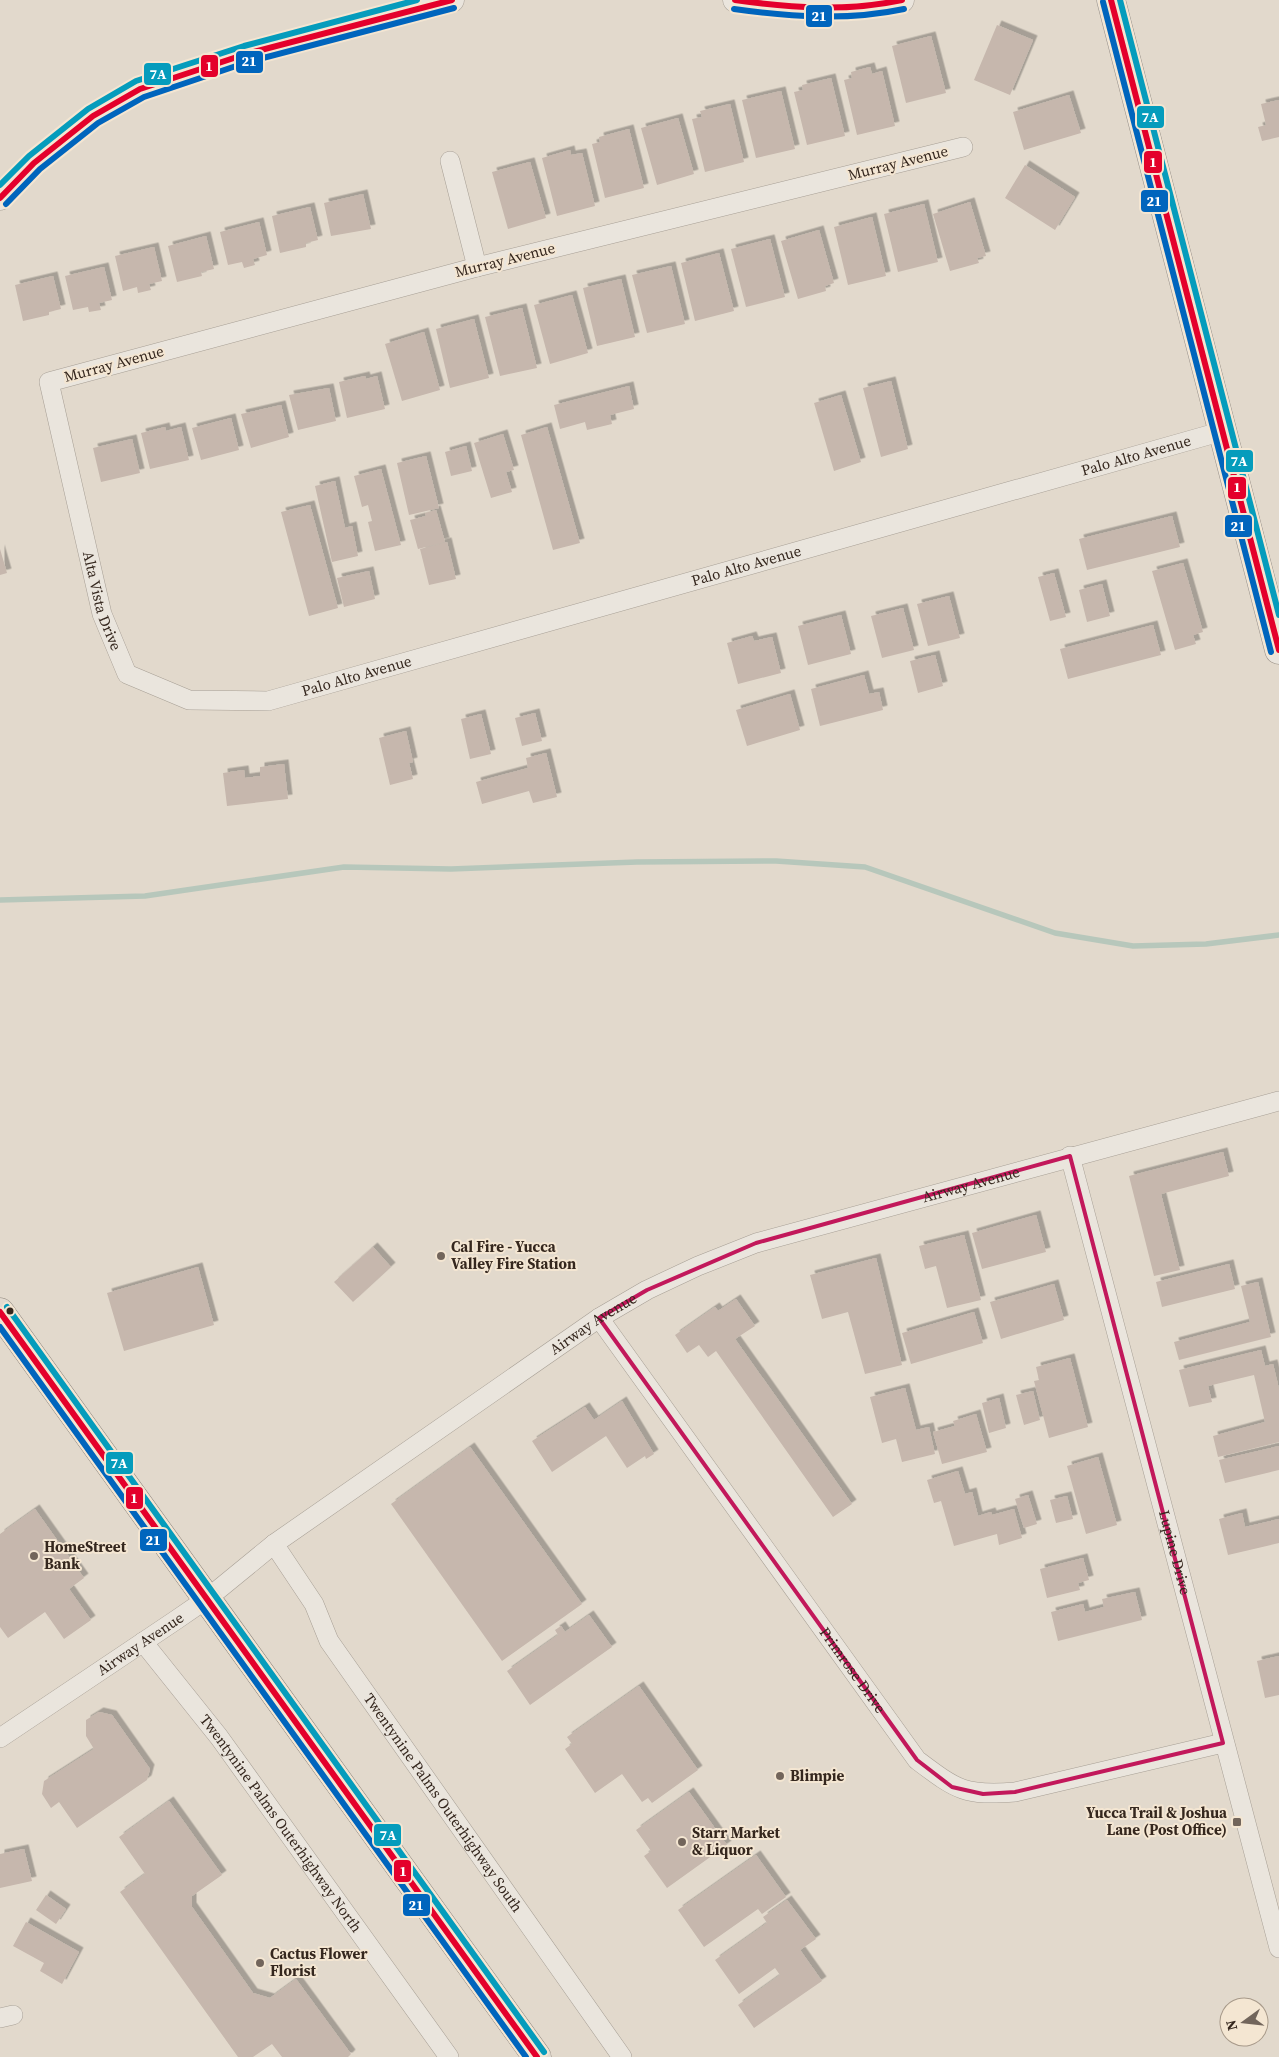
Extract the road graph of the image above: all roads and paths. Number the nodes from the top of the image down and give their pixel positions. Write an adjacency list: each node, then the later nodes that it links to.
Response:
1 (452, 0): 7 (street)
2 (735, 0): 3 (street)
3 (902, 0)
4 (1111, 0): 10 (main road)
5 (963, 147): 8 (street, Murray Avenue)
6 (450, 162): 8 (street)
7 (0, 198)
8 (477, 267): 9 (street, Murray Avenue)
9 (49, 382): 12 (street, Alta Vista Drive)
10 (1223, 430): 11 (main road); 12 (street, Palo Alto Avenue)
11 (1279, 650)
12 (268, 701)
13 (1279, 1101): 14 (street, Airway Avenue)
14 (1070, 1156): 16 (street, Airway Avenue); 21 (street, Lupine Drive)
15 (0, 1312): 18 (main road)
16 (599, 1318): 17 (street, Airway Avenue); 21 (street, Primrose Drive)
17 (274, 1544): 18 (street, Airway Avenue); 25 (street, Twentynine Palms Outerhighway South)
18 (208, 1598): 19 (street, Airway Avenue); 24 (main road)
19 (143, 1642): 20 (street, Airway Avenue); 23 (street, Twentynine Palms Outerhighway North)
20 (0, 1738)
21 (1224, 1743): 22 (street, Lupine Drive)
22 (1279, 1948)
23 (449, 2057)
24 (538, 2057)
25 (622, 2057)

